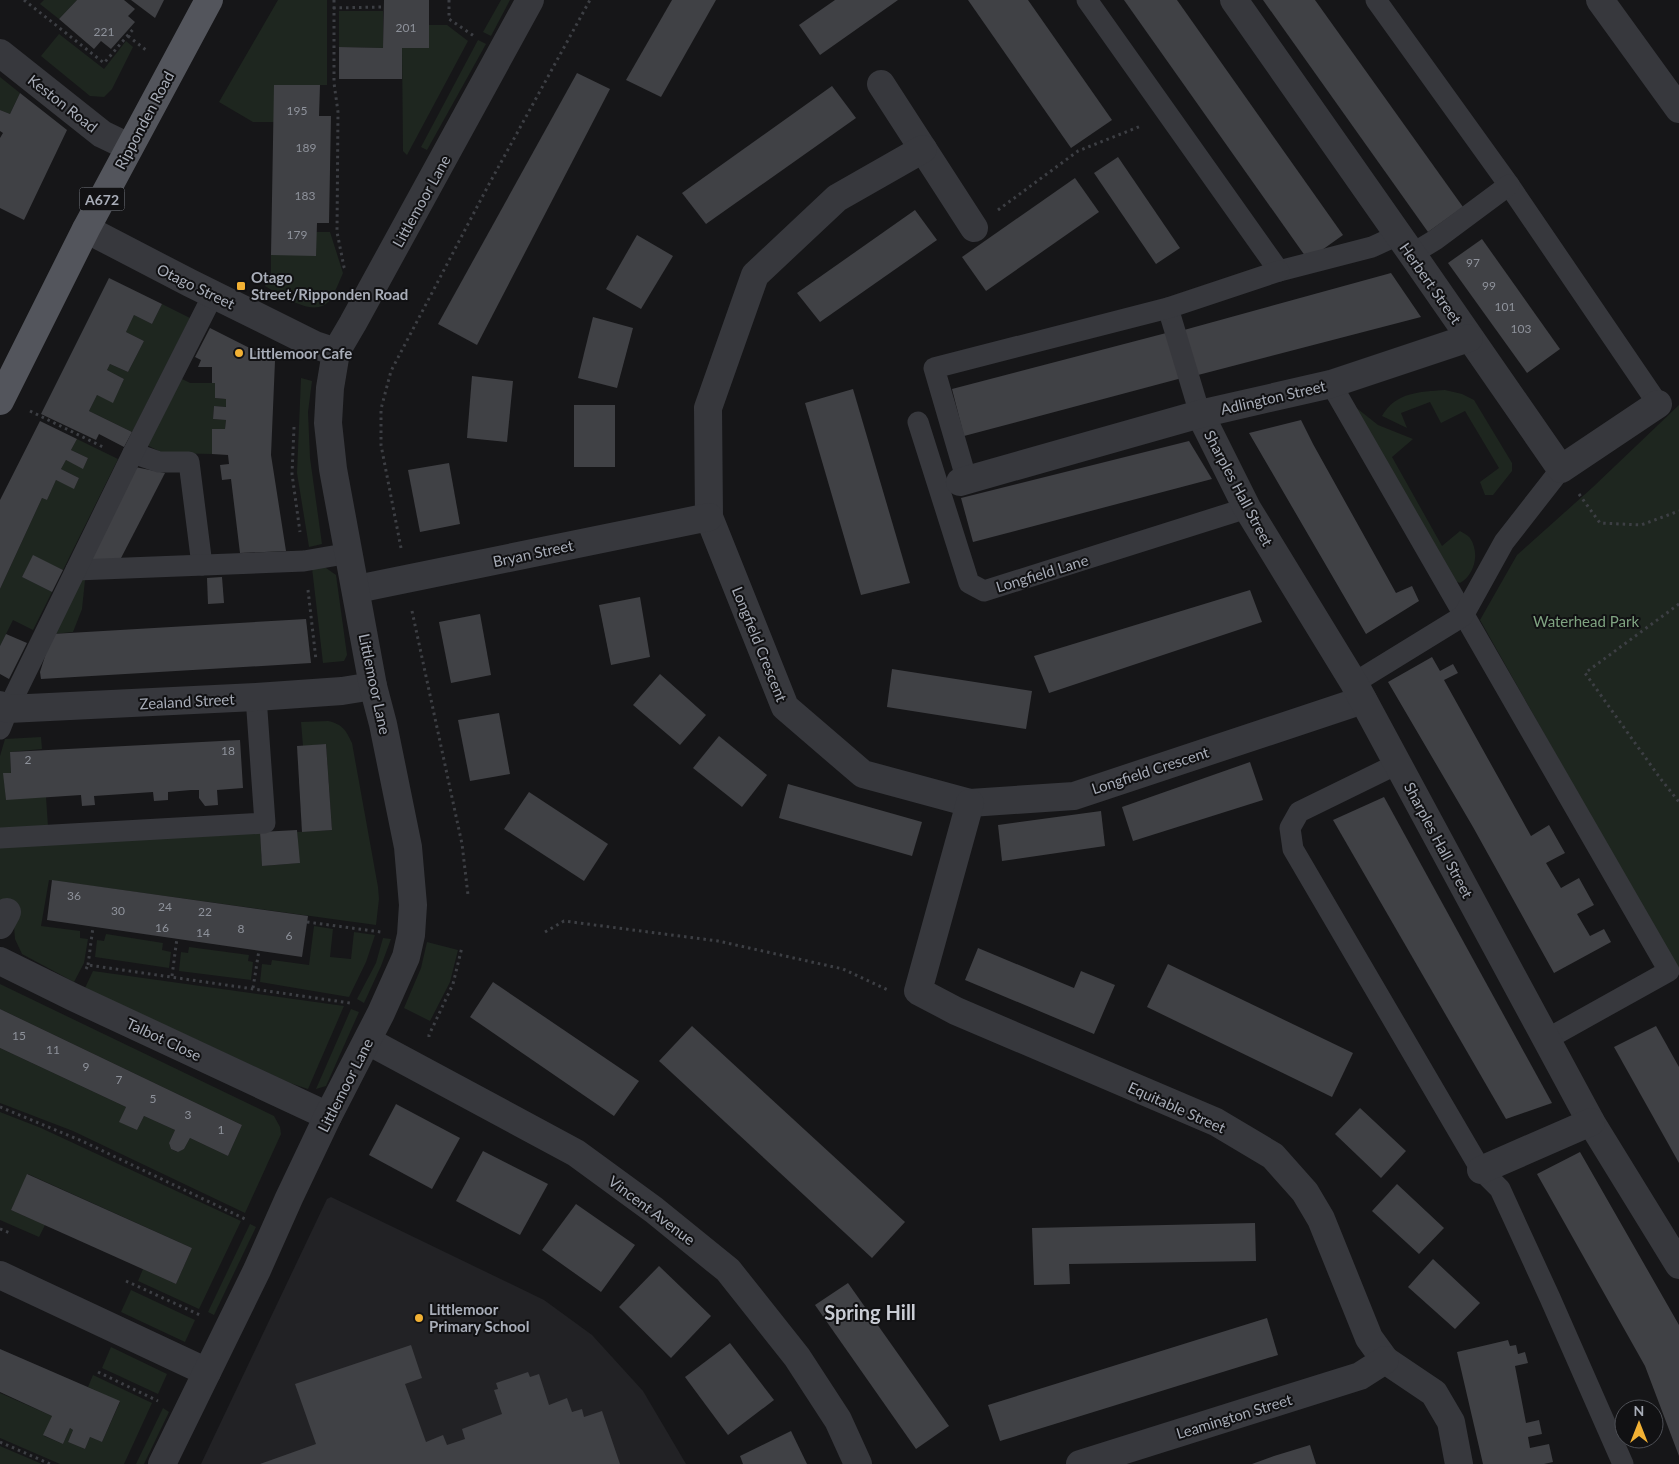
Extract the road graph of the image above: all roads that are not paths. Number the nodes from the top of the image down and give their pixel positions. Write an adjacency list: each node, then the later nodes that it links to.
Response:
1 (209, 0): 10 (main road, Ripponden Road / A672)
2 (530, 0): 20 (street, Littlemoor Lane)
3 (1088, 0): 16 (lane)
4 (1234, 0): 15 (street, Herbert Street)
5 (1376, 0): 12 (lane)
6 (1600, 0): 9 (street)
7 (0, 53): 10 (street, Keston Road)
8 (881, 84): 11 (street)
9 (1679, 109)
10 (129, 147): 14 (main road, Ripponden Road / A672)
11 (923, 149): 13 (street); 30 (street, Longfield Crescent)
12 (1509, 186): 15 (lane); 23 (lane)
13 (974, 228)
14 (86, 230): 17 (street, Otago Street); 22 (main road, Ripponden Road / A672)
15 (1405, 244): 16 (lane); 19 (street, Herbert Street)
16 (1279, 271): 18 (lane)
17 (214, 295): 20 (street, Otago Street); 26 (lane)
18 (1168, 308): 24 (lane); 28 (lane)
19 (1469, 338): 21 (street, Adlington Street); 27 (street, Herbert Street)
20 (336, 352): 31 (street, Littlemoor Lane)
21 (1331, 384): 24 (street, Adlington Street); 35 (lane)
22 (0, 401)
23 (1658, 404): 27 (street)
24 (1200, 414): 28 (street, Adlington Street); 29 (street, Sharples Hall Street)
25 (918, 422): 29 (lane, Longfield Lane)
26 (132, 456): 32 (lane); 33 (lane)
27 (1561, 469): 35 (lane)
28 (964, 482)
29 (1248, 508): 37 (street, Sharples Hall Street)
30 (709, 517): 34 (street, Bryan Street); 41 (street, Longfield Crescent)
31 (350, 553): 32 (lane); 34 (street, Littlemoor Lane)
32 (202, 565): 33 (lane)
33 (76, 570): 39 (lane)
34 (356, 589): 36 (street, Littlemoor Lane)
35 (1463, 616): 37 (lane); 44 (lane)
36 (374, 686): 38 (street, Zealand Street); 46 (street, Littlemoor Lane)
37 (1358, 691): 40 (street, Sharples Hall Street); 41 (street, Longfield Crescent)
38 (256, 697): 39 (street, Zealand Street); 42 (lane)
39 (3, 714)
40 (1398, 764): 45 (street, Sharples Hall Street); 49 (lane)
41 (970, 803): 52 (street, Equitable Street)
42 (0, 838)
43 (0, 961): 47 (street, Talbot Close)
44 (1674, 980): 45 (lane)
45 (1547, 1039): 48 (street, Sharples Hall Street)
46 (368, 1041): 47 (street, Littlemoor Lane); 55 (street, Vincent Avenue)
47 (328, 1116): 53 (street, Littlemoor Lane)
48 (1591, 1122): 49 (street); 50 (street, Sharples Hall Street)
49 (1481, 1170): 58 (lane)
50 (1679, 1265)
51 (0, 1275): 53 (street)
52 (1385, 1360): 56 (street, Leamington Street); 57 (street, Equitable Street)
53 (207, 1372): 54 (street, Littlemoor Lane)
54 (162, 1464)
55 (858, 1464)
56 (1080, 1464)
57 (1459, 1464)
58 (1622, 1464)

